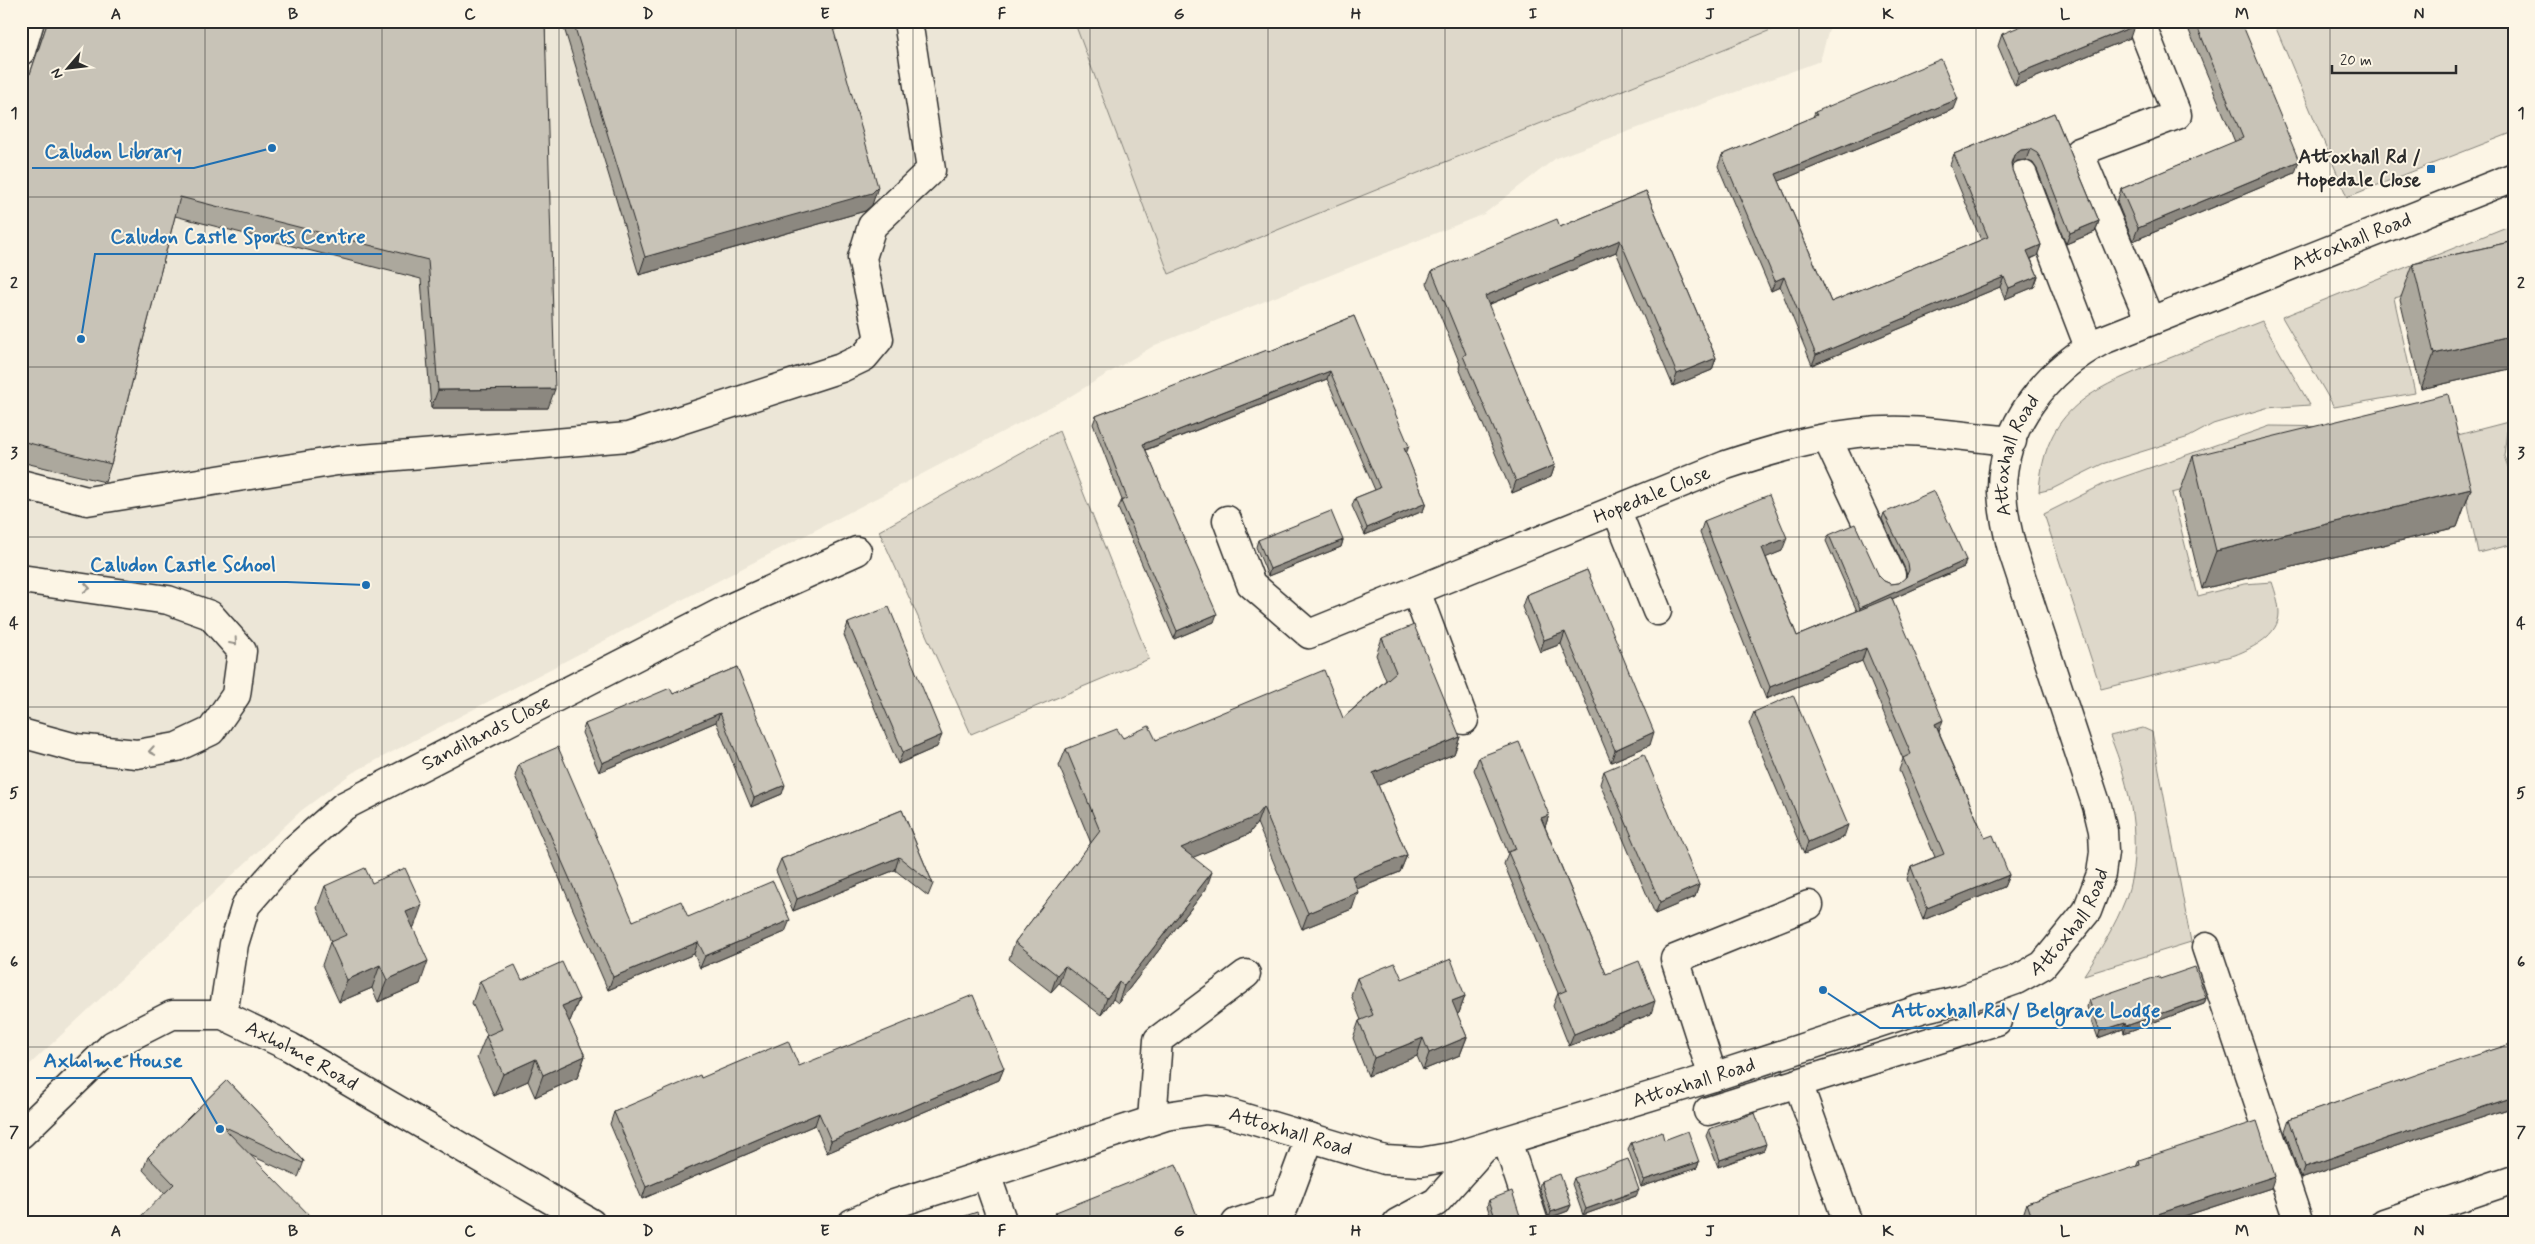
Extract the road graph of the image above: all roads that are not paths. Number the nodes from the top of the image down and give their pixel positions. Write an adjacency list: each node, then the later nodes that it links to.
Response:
1 (30, 21): 4 (street)
2 (908, 21): 11 (street)
3 (2140, 21): 7 (street)
4 (21, 51)
5 (2023, 175): 8 (street)
6 (2514, 177): 7 (street, Attoxhall Road)
7 (2150, 321): 8 (street, Attoxhall Road)
8 (2089, 347): 10 (street, Attoxhall Road)
9 (1827, 438): 10 (street, Hopedale Close); 12 (street, Hopedale Close); 15 (street)
10 (2012, 441): 26 (street, Attoxhall Road)
11 (21, 484)
12 (1616, 509): 17 (street, Hopedale Close); 18 (street)
13 (1227, 520): 17 (street, Hopedale Close)
14 (857, 551): 24 (street, Sandilands Close)
15 (1891, 575)
16 (21, 578): 20 (street, one-way to 20)
17 (1416, 591): 19 (street)
18 (1657, 610)
19 (1464, 720)
20 (21, 733)
21 (1809, 905): 26 (street)
22 (2206, 947): 42 (street)
23 (1246, 974): 29 (street)
24 (223, 1016): 30 (street, Axholme Road); 35 (street, Axholme Road)
25 (1997, 1022): 27 (street)
26 (1713, 1077): 32 (street, Attoxhall Road)
27 (1798, 1083): 28 (street); 41 (street)
28 (1708, 1111)
29 (1152, 1120): 31 (street, Attoxhall Road); 33 (street, Attoxhall Road)
30 (21, 1134)
31 (1310, 1137): 32 (street, Attoxhall Road); 38 (street)
32 (1496, 1145): 39 (street); 40 (street)
33 (986, 1174): 36 (street, Attoxhall Road); 37 (street)
34 (2514, 1179): 43 (street)
35 (591, 1223)
36 (852, 1223)
37 (1003, 1223)
38 (1236, 1223)
39 (1397, 1223)
40 (1534, 1223)
41 (1848, 1223)
42 (2299, 1223)
43 (2384, 1223)

